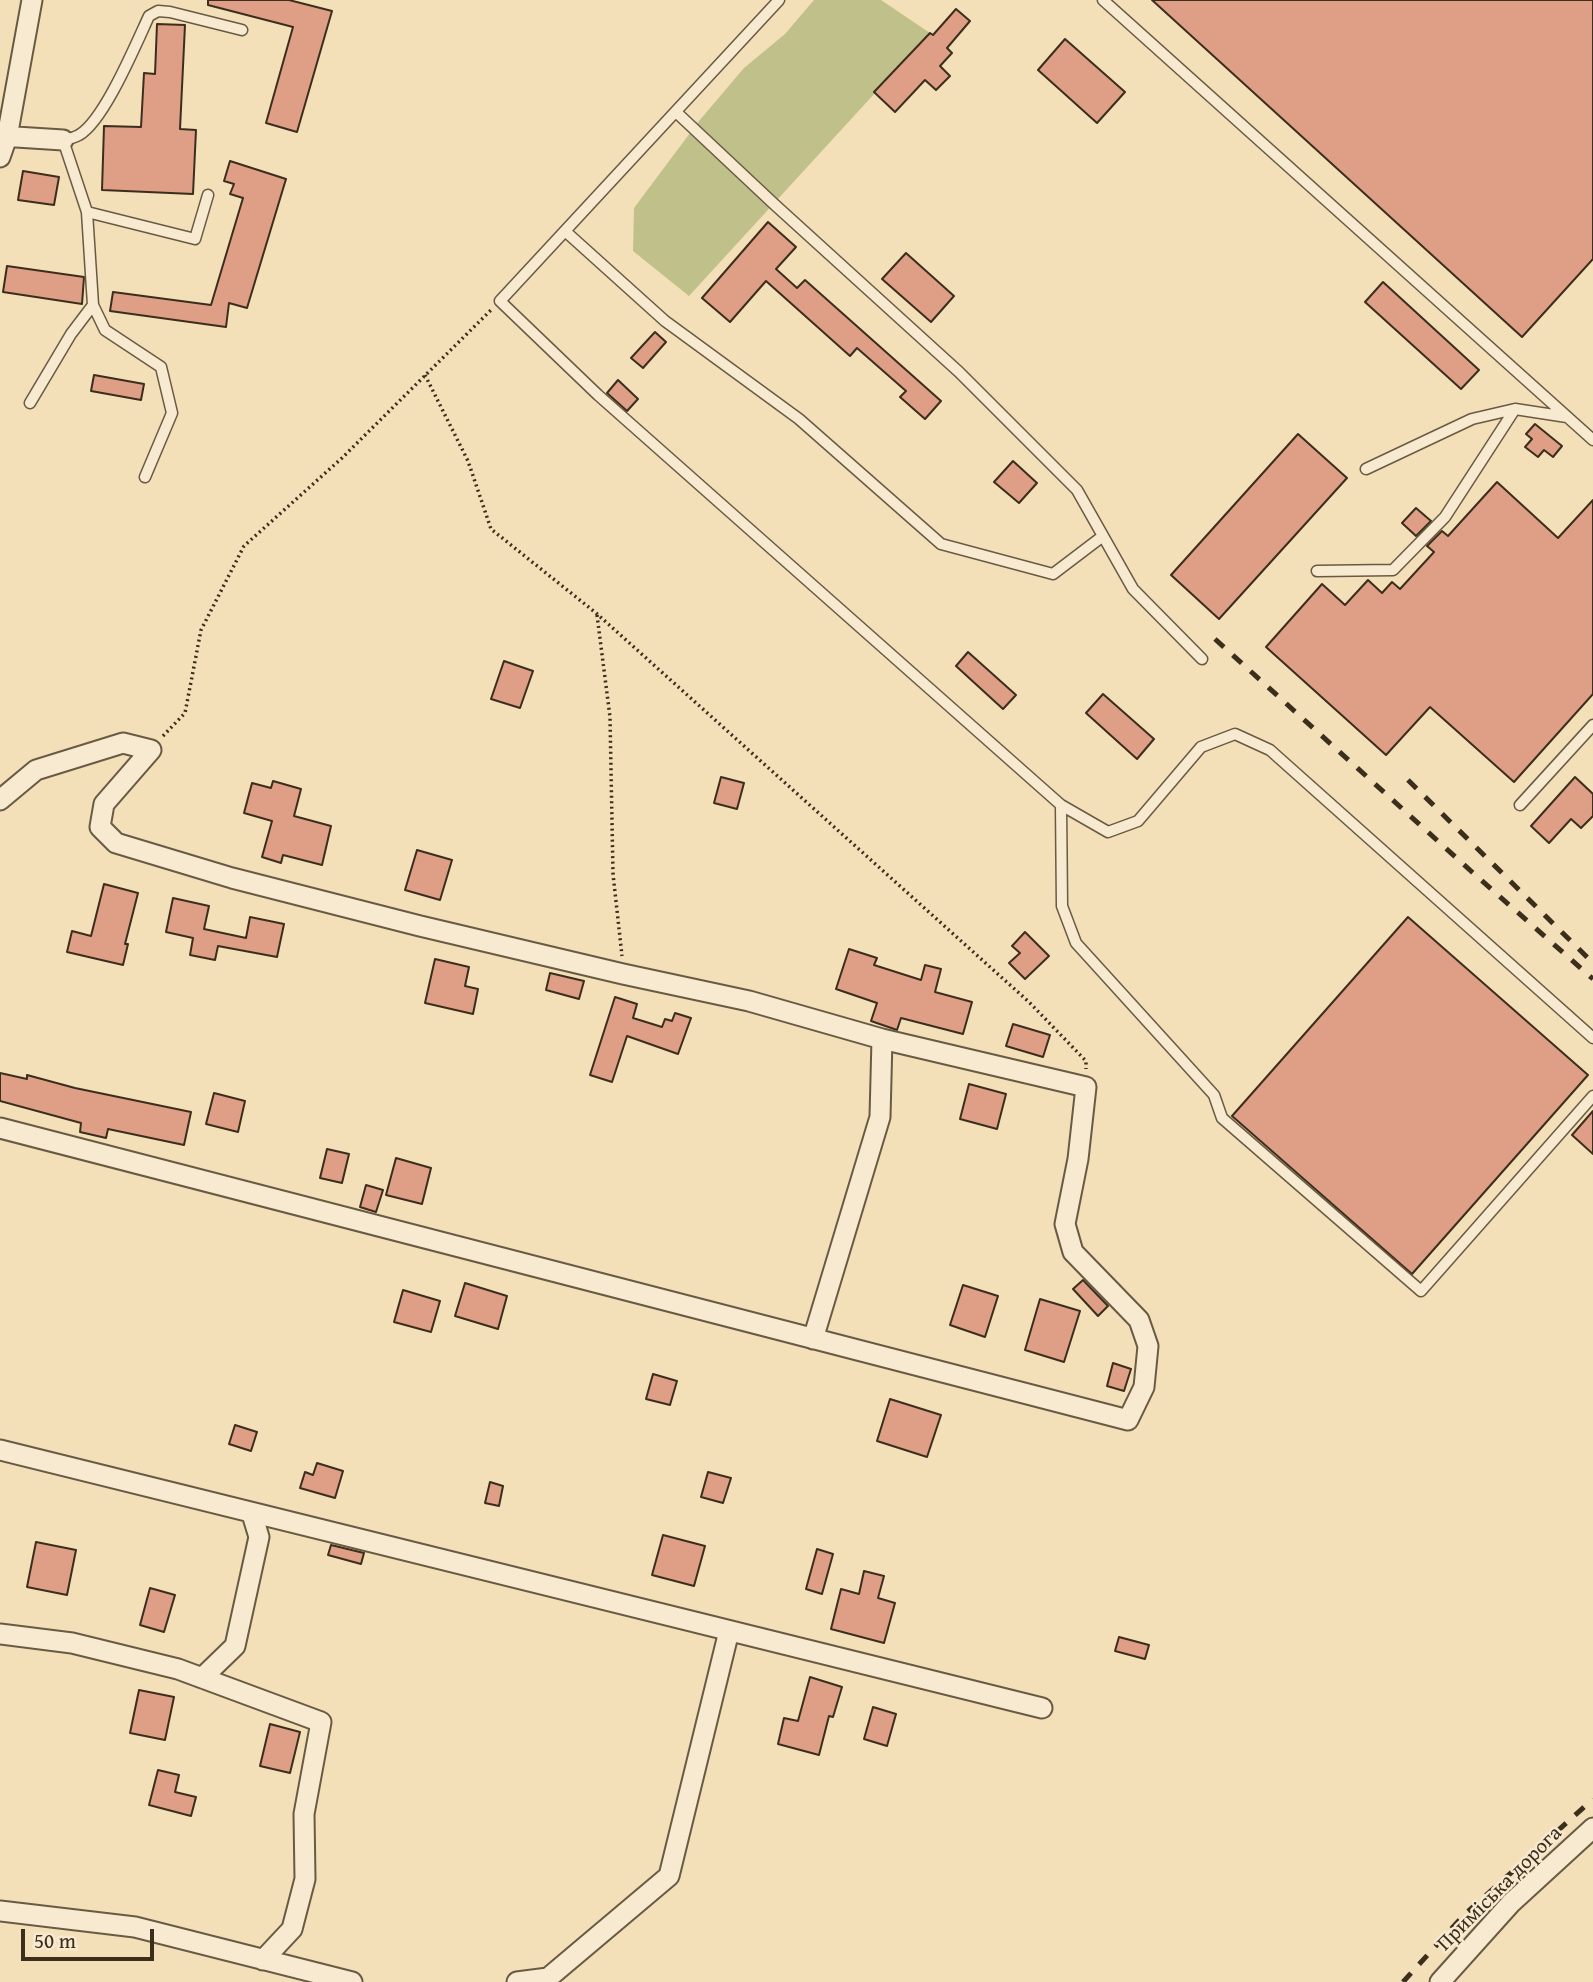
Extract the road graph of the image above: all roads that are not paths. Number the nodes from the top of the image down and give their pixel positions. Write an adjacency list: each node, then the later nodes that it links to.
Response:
1 (32, 0): 6 (street)
2 (779, 0): 5 (lane)
3 (1104, 0): 15 (lane)
4 (242, 30): 7 (lane)
5 (676, 111): 11 (lane); 19 (lane)
6 (3, 136): 7 (street); 8 (street)
7 (63, 140): 10 (lane)
8 (0, 157)
9 (208, 195): 10 (lane)
10 (87, 212): 12 (lane)
11 (565, 231): 19 (lane); 24 (lane)
12 (93, 305): 13 (lane); 18 (lane)
13 (30, 403)
14 (1515, 409): 15 (lane); 17 (lane); 20 (lane)
15 (1567, 417): 16 (lane)
16 (1593, 440)
17 (1366, 469)
18 (145, 477)
19 (1103, 536): 21 (lane)
20 (1317, 571)
21 (1202, 659)
22 (1593, 725): 25 (lane)
23 (0, 800): 27 (street)
24 (1062, 805): 26 (lane); 28 (lane)
25 (1520, 805)
26 (1593, 1038)
27 (882, 1039): 30 (street); 30 (street)
28 (1593, 1096)
29 (0, 1128): 30 (street)
30 (813, 1339)
31 (0, 1450): 32 (street)
32 (252, 1514): 33 (street); 35 (street)
33 (729, 1631): 36 (street); 41 (street)
34 (0, 1634): 35 (street)
35 (202, 1678): 39 (street)
36 (1042, 1709)
37 (1593, 1828): 42 (street, Приміська дорога)
38 (0, 1911): 39 (street)
39 (263, 1960): 40 (street)
40 (352, 1982)
41 (517, 1982)
42 (1440, 1982)

